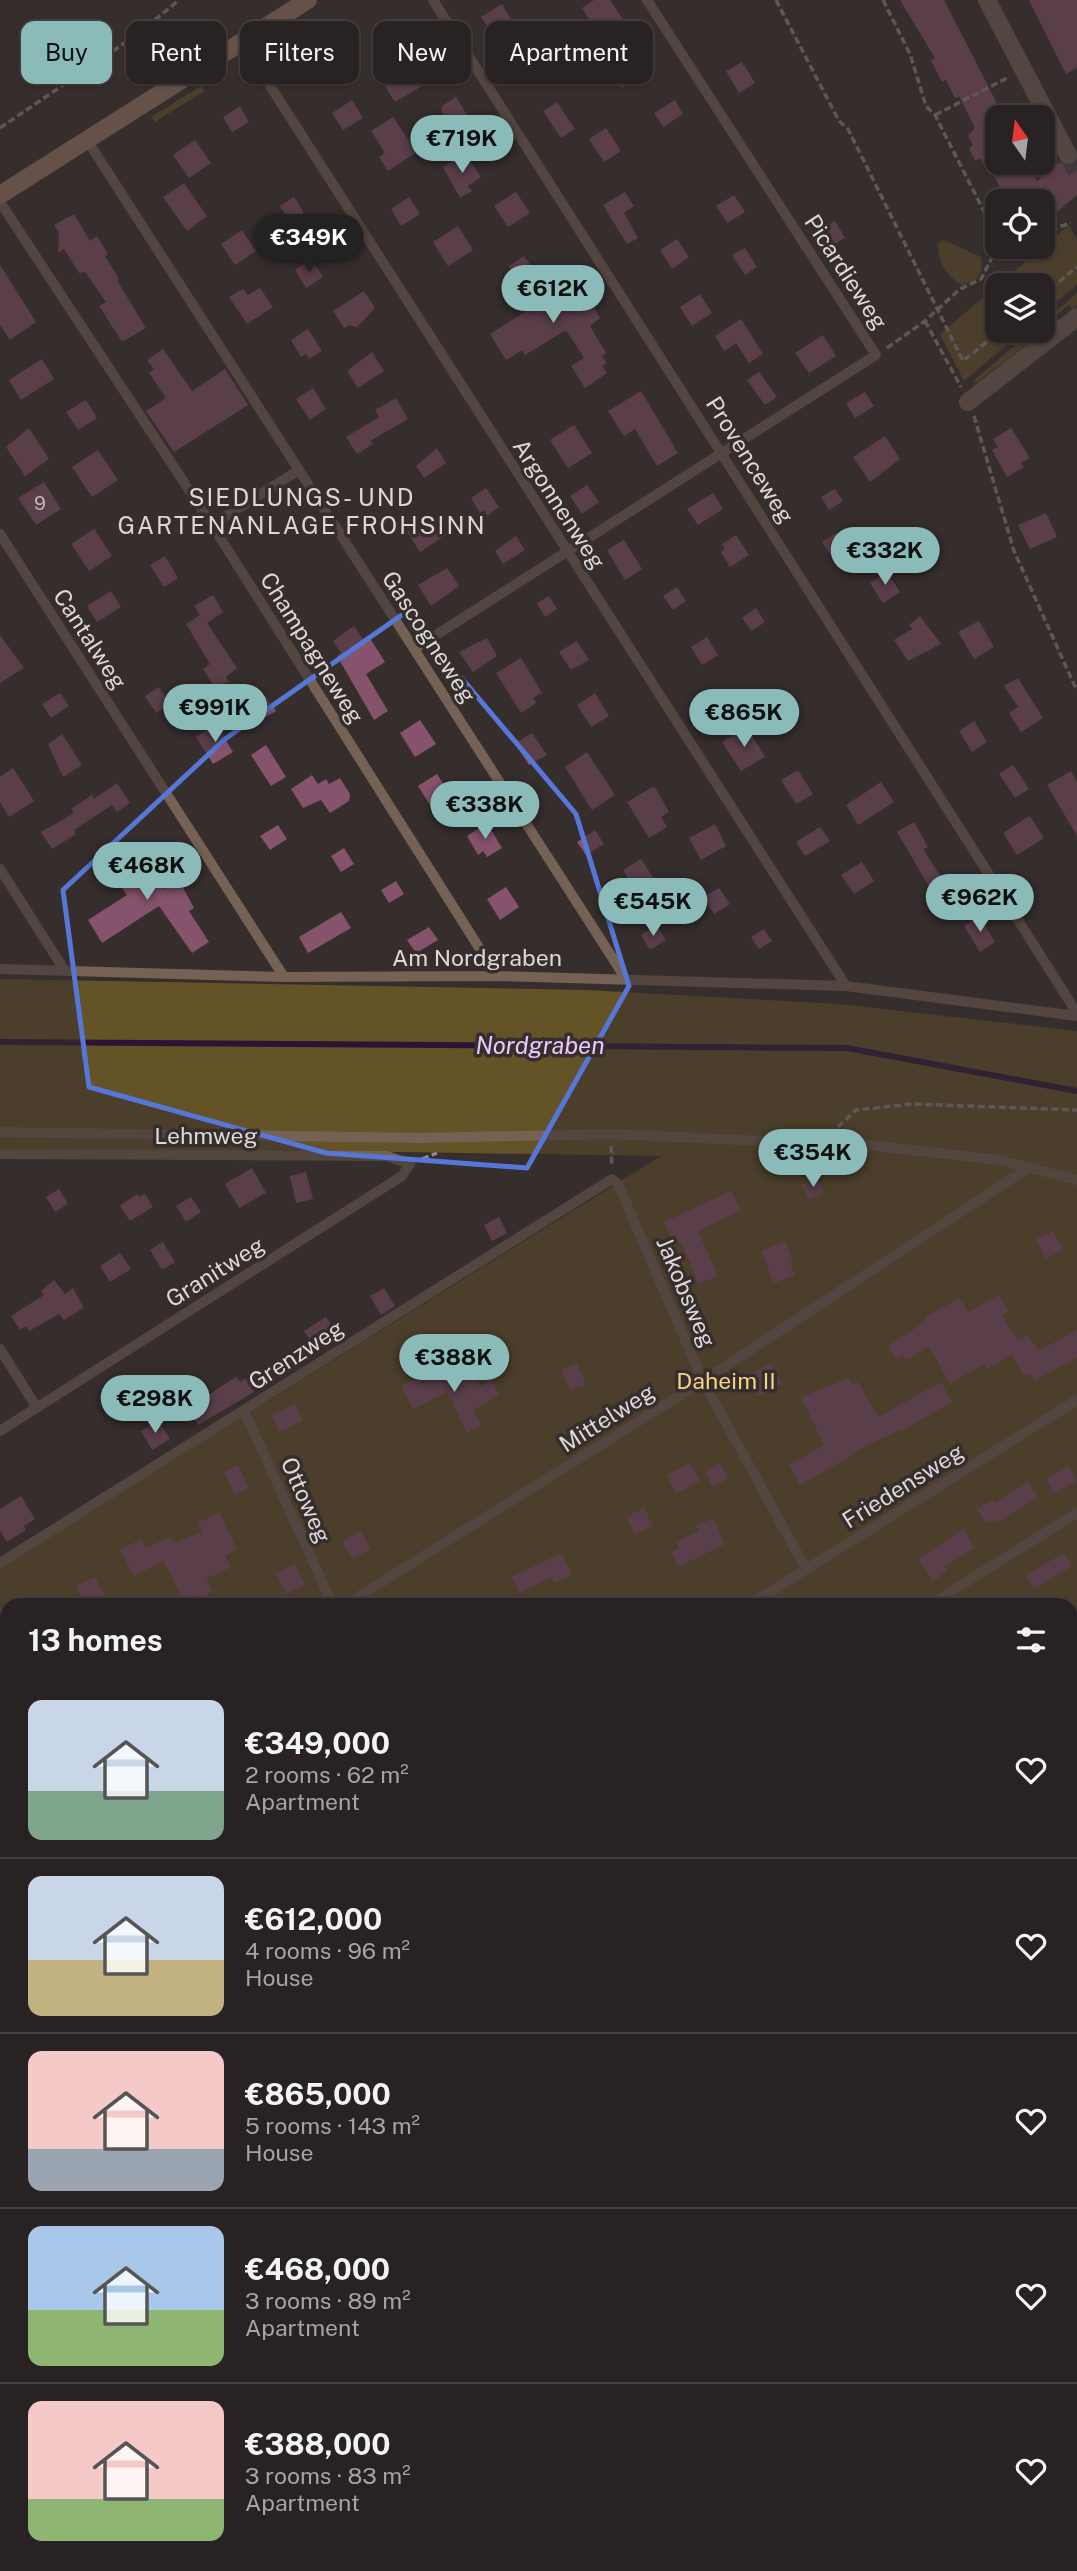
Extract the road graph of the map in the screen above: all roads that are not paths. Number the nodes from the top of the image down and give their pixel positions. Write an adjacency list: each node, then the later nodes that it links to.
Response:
1 (308, 0): 5 (main road)
2 (433, 0): 14 (lane, Provenceweg)
3 (647, 0): 14 (lane, Picardieweg)
4 (987, 0): 9 (street)
5 (275, 21)
6 (240, 43): 8 (main road)
7 (269, 84): 18 (lane, Argonnenweg)
8 (87, 140): 10 (main road); 15 (lane, Gascogneweg)
9 (1068, 155)
10 (0, 195)
11 (0, 202): 16 (lane, Champagneweg)
12 (1077, 317): 13 (street)
13 (968, 402)
14 (722, 453): 18 (lane); 27 (lane, Provenceweg)
15 (299, 470): 16 (lane); 19 (lane, Gascogneweg)
16 (212, 525): 23 (lane, Champagneweg)
17 (0, 534): 24 (lane, Cantalweg)
18 (567, 553): 19 (lane); 26 (lane, Argonnenweg)
19 (414, 649): 25 (lane, Gascogneweg)
20 (0, 869): 22 (lane)
21 (0, 969): 22 (lane, Am Nordgraben)
22 (65, 971): 24 (lane, Am Nordgraben)
23 (497, 976): 24 (lane, Am Nordgraben); 25 (lane, Am Nordgraben)
24 (285, 977)
25 (626, 979): 26 (lane, Am Nordgraben)
26 (846, 986): 27 (lane, Am Nordgraben)
27 (1077, 1014)
28 (0, 1132): 31 (lane)
29 (0, 1154): 30 (lane, Lehmweg)
30 (410, 1164): 37 (lane, Granitweg)
31 (1028, 1168): 33 (lane); 35 (lane, Mittelweg)
32 (611, 1179): 35 (lane, Jakobsweg); 38 (lane, Grenzweg)
33 (1077, 1180)
34 (0, 1349): 37 (lane)
35 (703, 1381): 42 (lane, Jakobsweg); 44 (lane, Mittelweg)
36 (1077, 1400): 42 (lane, Friedensweg)
37 (37, 1408): 39 (lane, Granitweg)
38 (244, 1411): 41 (lane, Grenzweg); 43 (lane, Ottoweg)
39 (0, 1431)
40 (1077, 1513): 46 (lane)
41 (0, 1563)
42 (806, 1569): 45 (lane, Friedensweg)
43 (330, 1598)
44 (356, 1598)
45 (760, 1598)
46 (940, 1598)

